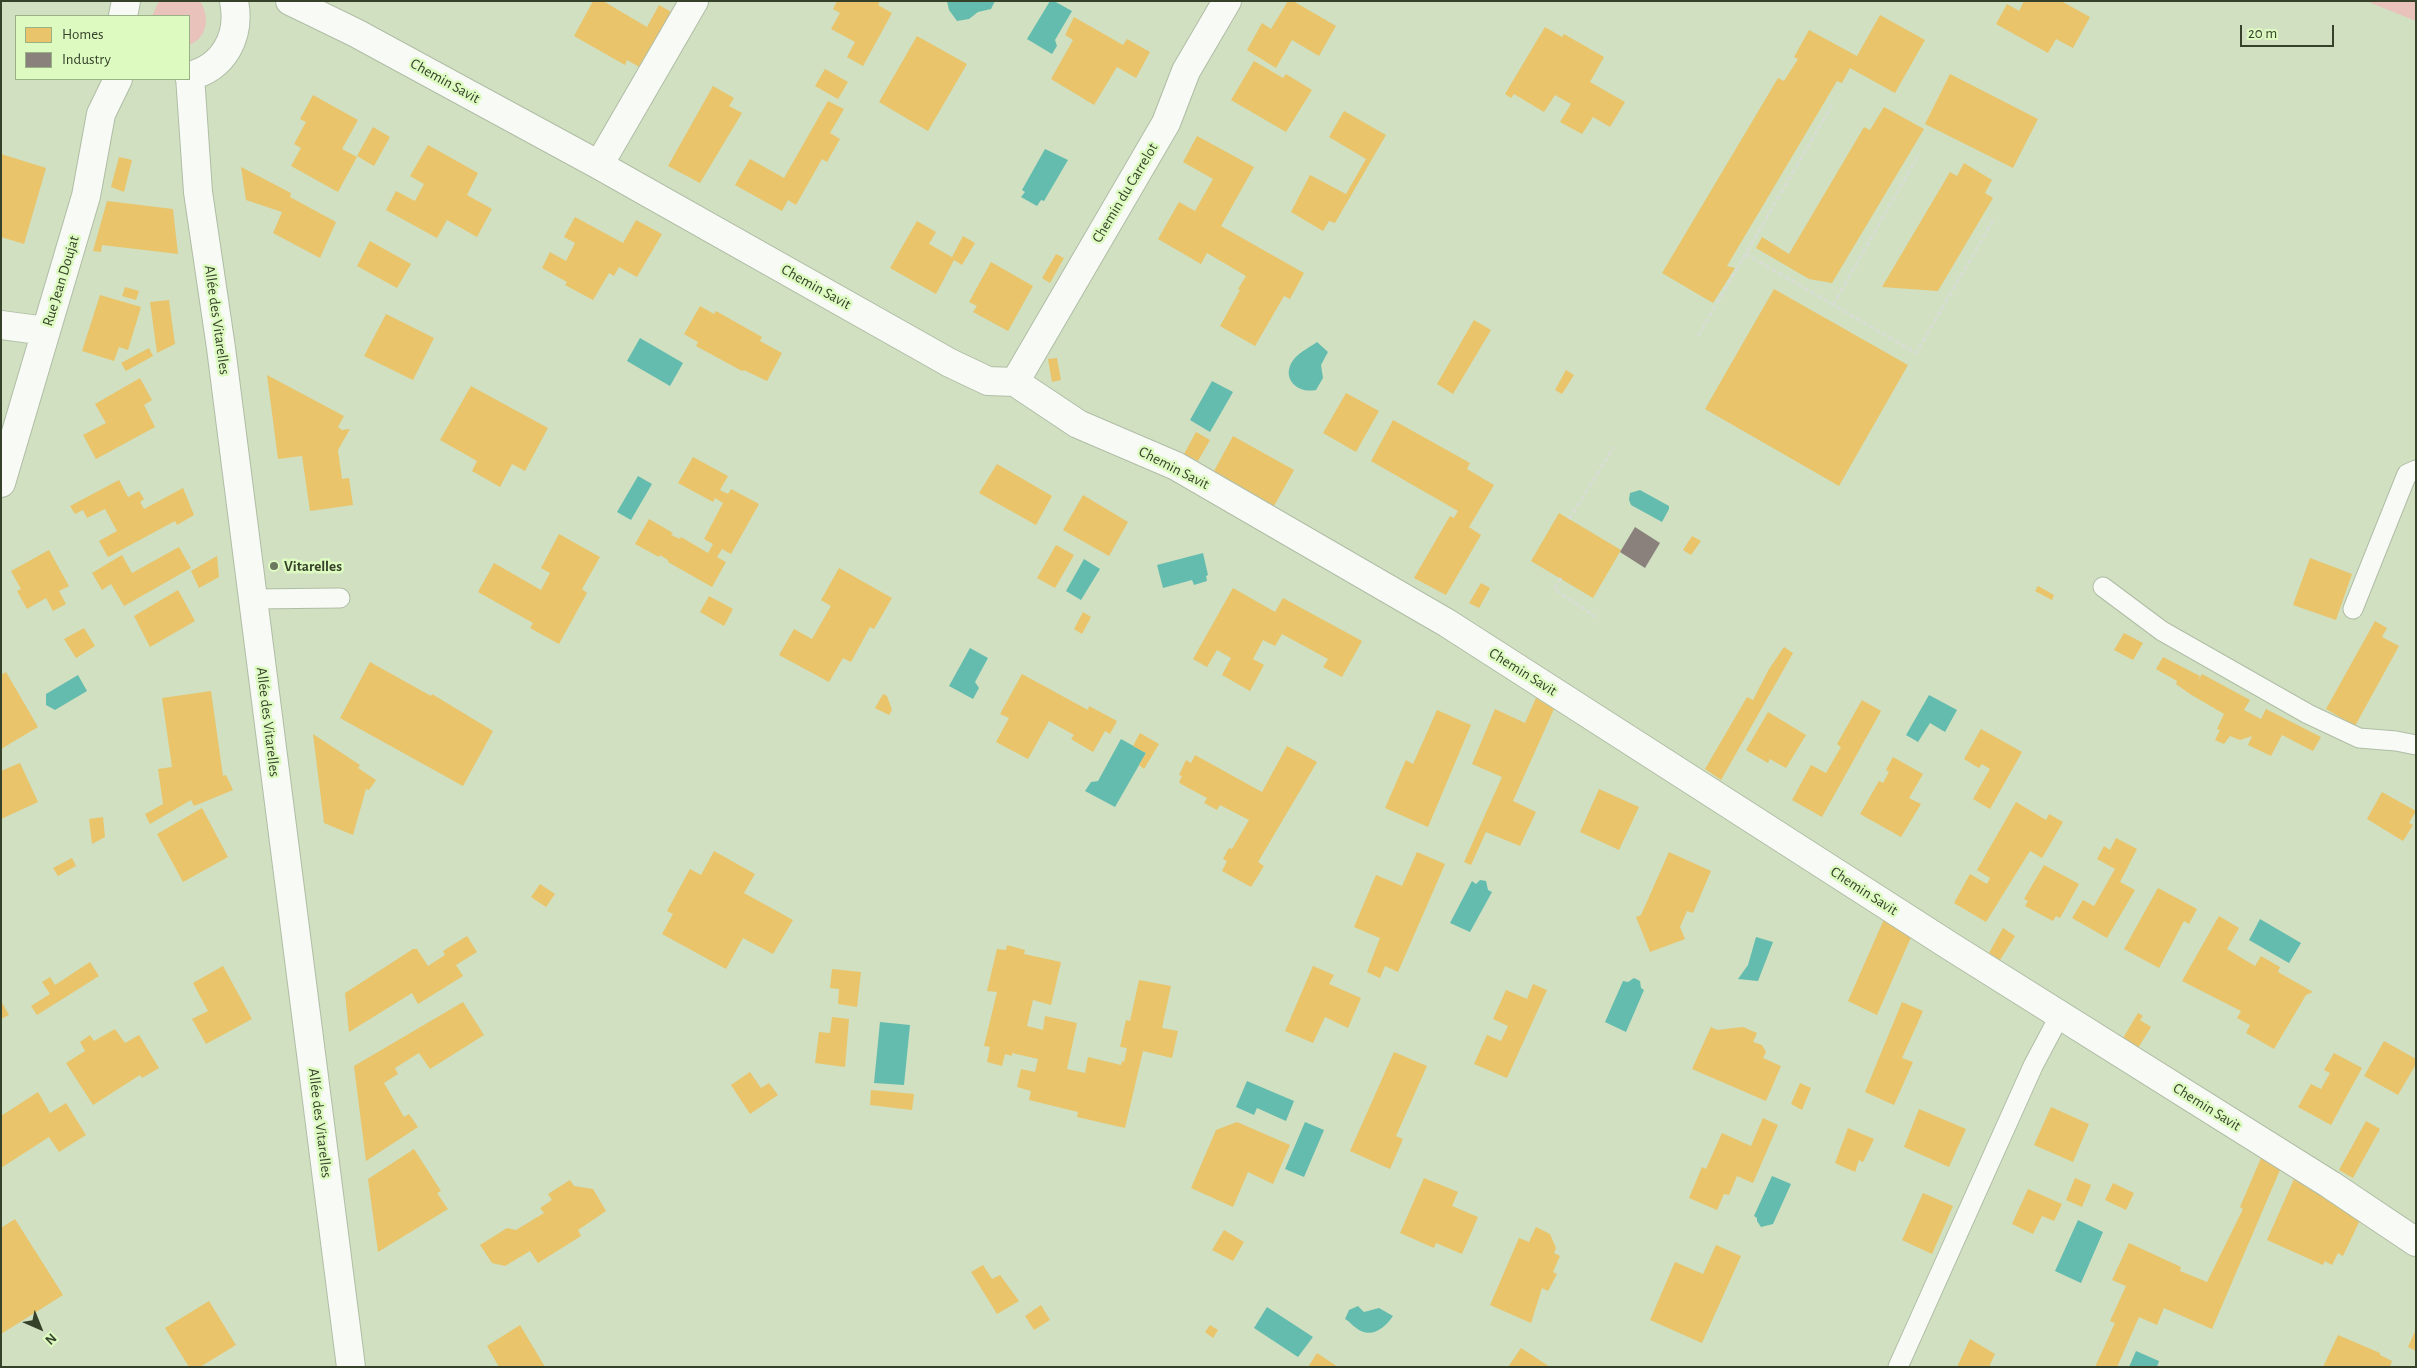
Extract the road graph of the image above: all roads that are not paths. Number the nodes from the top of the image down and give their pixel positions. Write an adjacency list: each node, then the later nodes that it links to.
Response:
1 (126, 1): 6 (street)
2 (234, 1): 7 (street)
3 (290, 1): 10 (street, Chemin Savit)
4 (694, 1): 10 (street)
5 (1227, 1): 13 (street, Chemin du Carrelot)
6 (123, 15)
7 (190, 76)
8 (118, 80): 12 (street, Rue Jean Doujat)
9 (189, 80): 18 (street, Allée des Vitarelles)
10 (599, 165): 13 (street, Chemin Savit)
11 (1, 325): 12 (street)
12 (46, 331): 15 (street, Rue Jean Doujat)
13 (1015, 382): 21 (street, Chemin Savit)
14 (2416, 470): 19 (lane)
15 (1, 483)
16 (2103, 588): 20 (lane)
17 (340, 598): 18 (lane)
18 (253, 599): 23 (street, Allée des Vitarelles)
19 (2353, 609)
20 (2416, 745)
21 (2060, 1015): 22 (street, Chemin Savit); 24 (lane)
22 (2416, 1242)
23 (351, 1367)
24 (1898, 1367)

